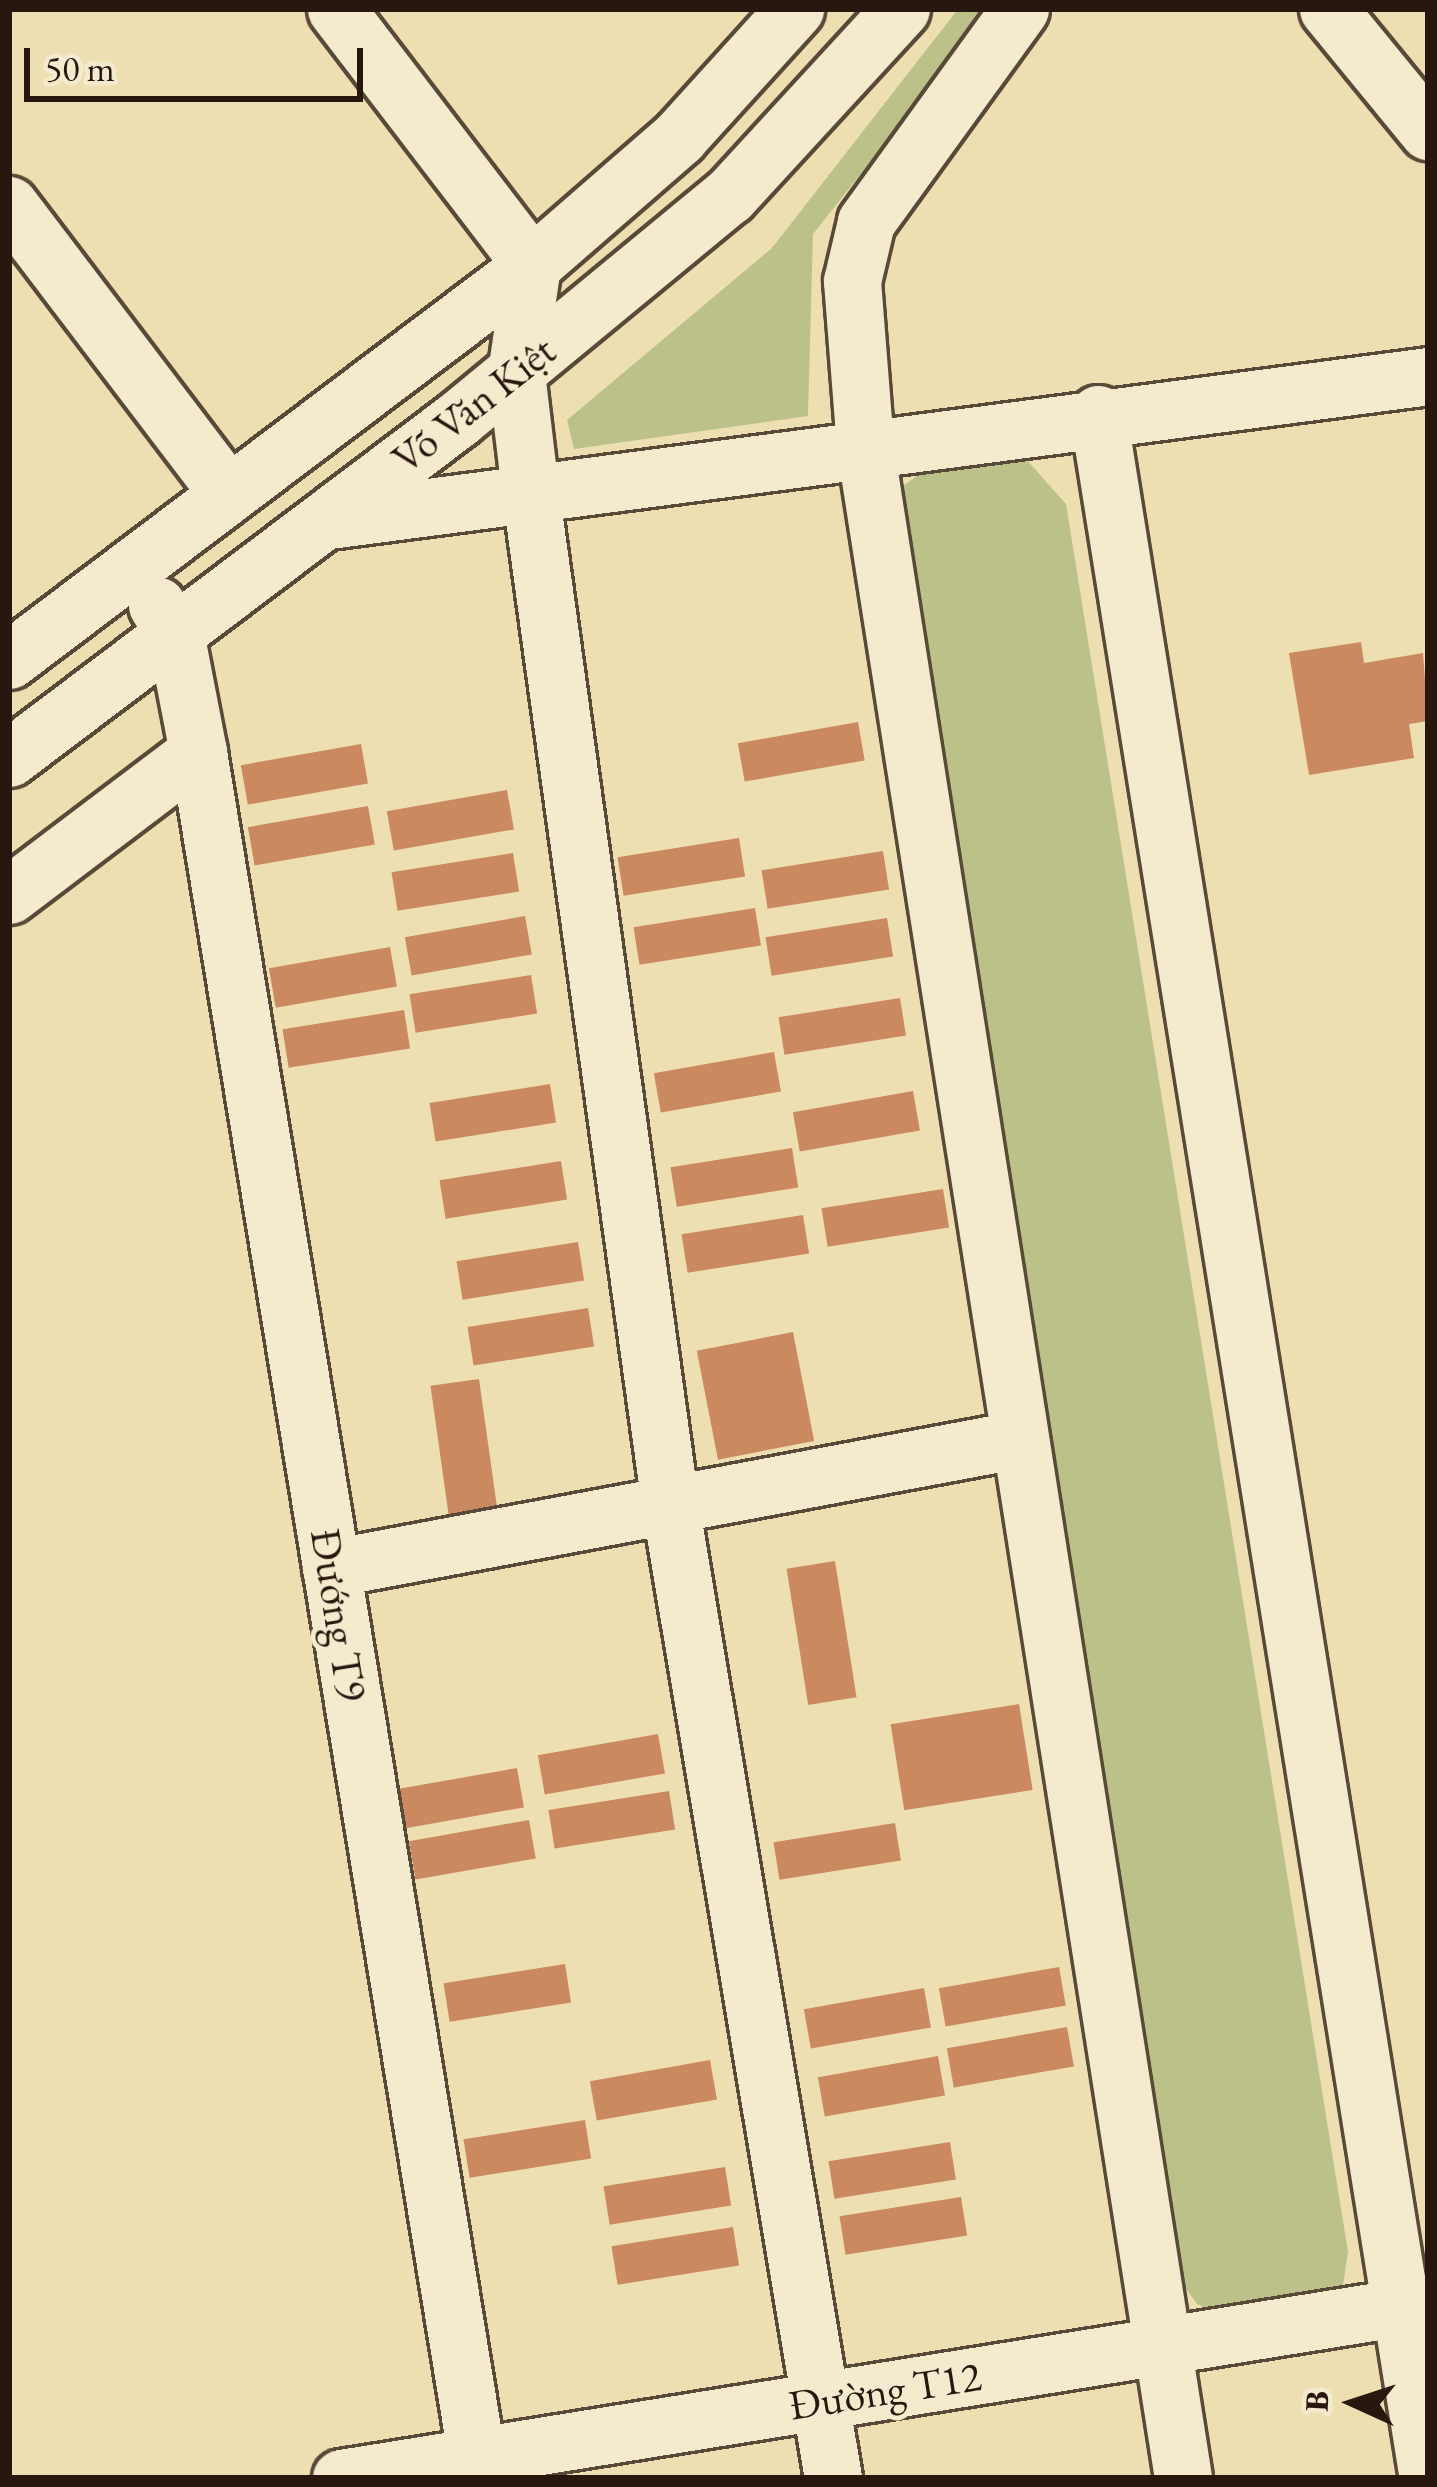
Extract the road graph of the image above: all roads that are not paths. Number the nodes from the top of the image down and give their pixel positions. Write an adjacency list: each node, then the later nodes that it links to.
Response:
1 (336, 9): 8 (street)
2 (795, 9): 8 (street, Võ Văn Kiệt)
3 (901, 9): 9 (street, Võ Văn Kiệt)
4 (1020, 9): 12 (street)
5 (1328, 9): 6 (street)
6 (1428, 131)
7 (9, 205): 14 (street)
8 (532, 265): 9 (street); 14 (street, Võ Văn Kiệt)
9 (516, 373): 13 (street); 15 (street, Võ Văn Kiệt)
10 (1428, 376): 11 (street)
11 (1098, 414): 12 (street); 25 (street)
12 (865, 447): 13 (street); 22 (street)
13 (530, 490): 15 (street); 23 (street)
14 (228, 494): 16 (street, Võ Văn Kiệt)
15 (324, 520): 17 (street, Võ Văn Kiệt)
16 (132, 568): 17 (street); 18 (street, Võ Văn Kiệt)
17 (176, 633): 19 (street, Đướng T9); 20 (street, Võ Văn Kiệt)
18 (9, 660)
19 (198, 752): 21 (street); 24 (street, Đướng T9)
20 (9, 758)
21 (9, 896)
22 (1020, 1439): 23 (street); 26 (street)
23 (670, 1504): 24 (street); 27 (street)
24 (331, 1568): 28 (street, Đướng T9)
25 (1414, 2305): 26 (street, Đường T12); 32 (street)
26 (1162, 2346): 27 (street, Đường T12); 31 (street)
27 (820, 2402): 28 (street, Đường T12); 30 (street)
28 (478, 2467): 29 (street, Đường T12)
29 (341, 2478)
30 (833, 2478)
31 (1184, 2478)
32 (1427, 2478)

